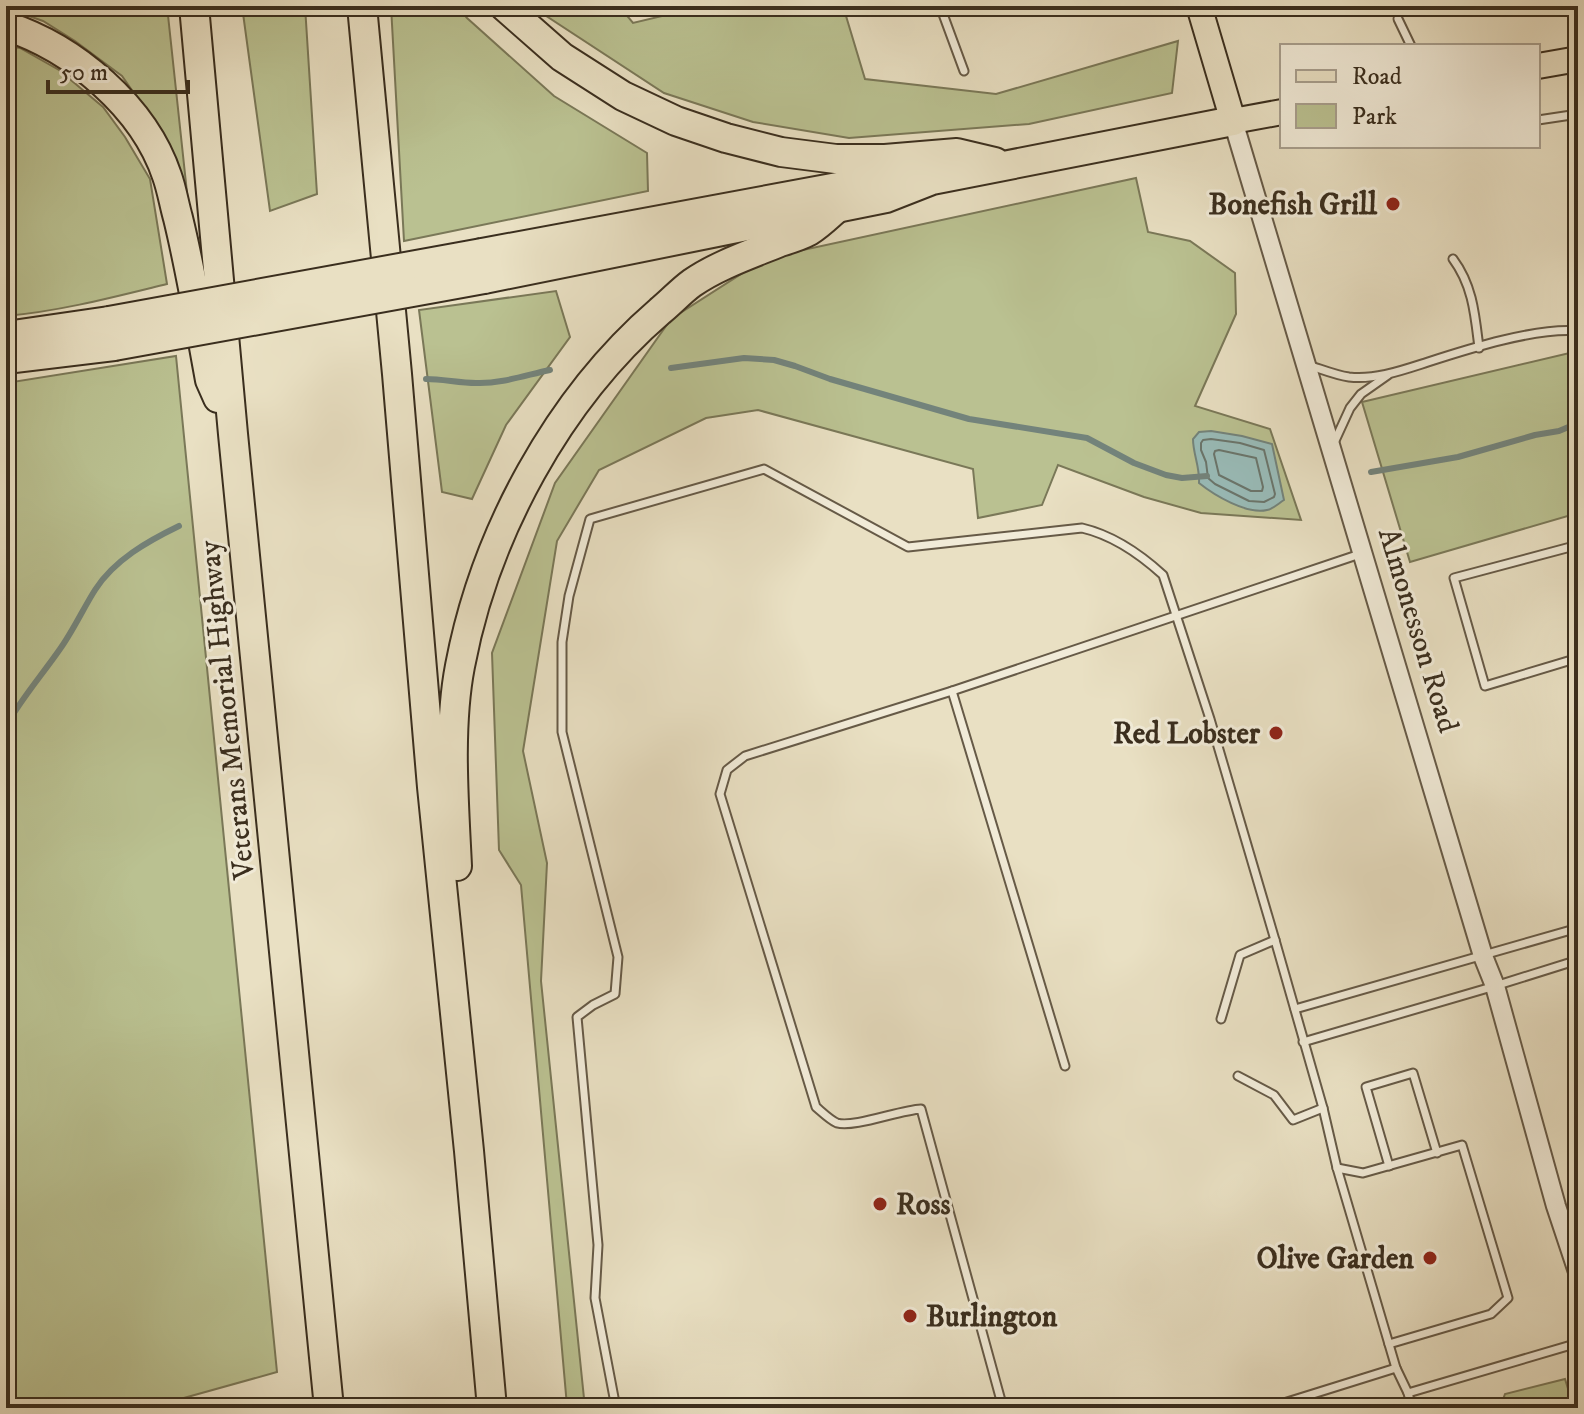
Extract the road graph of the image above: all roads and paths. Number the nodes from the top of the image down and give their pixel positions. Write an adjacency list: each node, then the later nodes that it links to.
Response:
1 (194, 6): 28 (highway, Veterans Memorial Highway)
2 (362, 6): 46 (highway)
3 (504, 6): 16 (highway)
4 (940, 6): 11 (lane)
5 (1199, 6): 15 (main road, Almonesson Road)
6 (1398, 19): 8 (lane)
7 (6, 26): 28 (highway)
8 (1410, 44)
9 (1578, 59): 10 (main road)
10 (1540, 66)
11 (964, 71)
12 (1280, 112): 15 (main road)
13 (1578, 114): 14 (lane)
14 (1540, 120)
15 (1233, 121): 16 (highway); 26 (street, Almonesson Road)
16 (1007, 165): 17 (highway)
17 (932, 180): 18 (highway); 20 (highway)
18 (837, 208): 20 (highway); 46 (highway)
19 (1453, 259): 24 (lane)
20 (483, 266): 22 (highway, bridge)
21 (1578, 331): 24 (lane)
22 (112, 334): 23 (highway); 25 (highway)
23 (6, 336)
24 (1479, 348): 27 (lane)
25 (6, 359)
26 (1306, 364): 27 (lane); 29 (street, Almonesson Road)
27 (1390, 374): 29 (lane)
28 (233, 434): 55 (highway, Veterans Memorial Highway)
29 (1331, 449): 31 (street, Almonesson Road)
30 (1578, 545): 33 (lane)
31 (1362, 553): 32 (lane); 37 (street, Almonesson Road)
32 (1177, 615): 34 (lane); 36 (lane); 57 (lane)
33 (1578, 658)
34 (952, 691): 43 (lane); 58 (lane)
35 (1578, 928): 37 (lane)
36 (1275, 940): 40 (lane); 41 (lane)
37 (1483, 956): 39 (street, Almonesson Road); 40 (lane)
38 (1578, 960): 39 (lane)
39 (1495, 986): 42 (lane); 50 (street, Almonesson Road)
40 (1295, 1009): 42 (lane)
41 (1221, 1019)
42 (1303, 1042): 45 (lane)
43 (1065, 1066)
44 (1238, 1076): 45 (lane)
45 (1323, 1108): 49 (lane)
46 (469, 1151): 56 (highway)
47 (1437, 1153): 48 (lane); 48 (lane); 52 (lane)
48 (1389, 1166): 49 (lane)
49 (1337, 1168): 52 (lane)
50 (1577, 1266)
51 (1578, 1343): 54 (lane)
52 (1389, 1344): 53 (lane)
53 (1396, 1368): 54 (lane); 59 (lane)
54 (1408, 1393): 60 (lane)
55 (329, 1408)
56 (492, 1408)
57 (616, 1408)
58 (1003, 1408)
59 (1268, 1408)
60 (1412, 1408)

